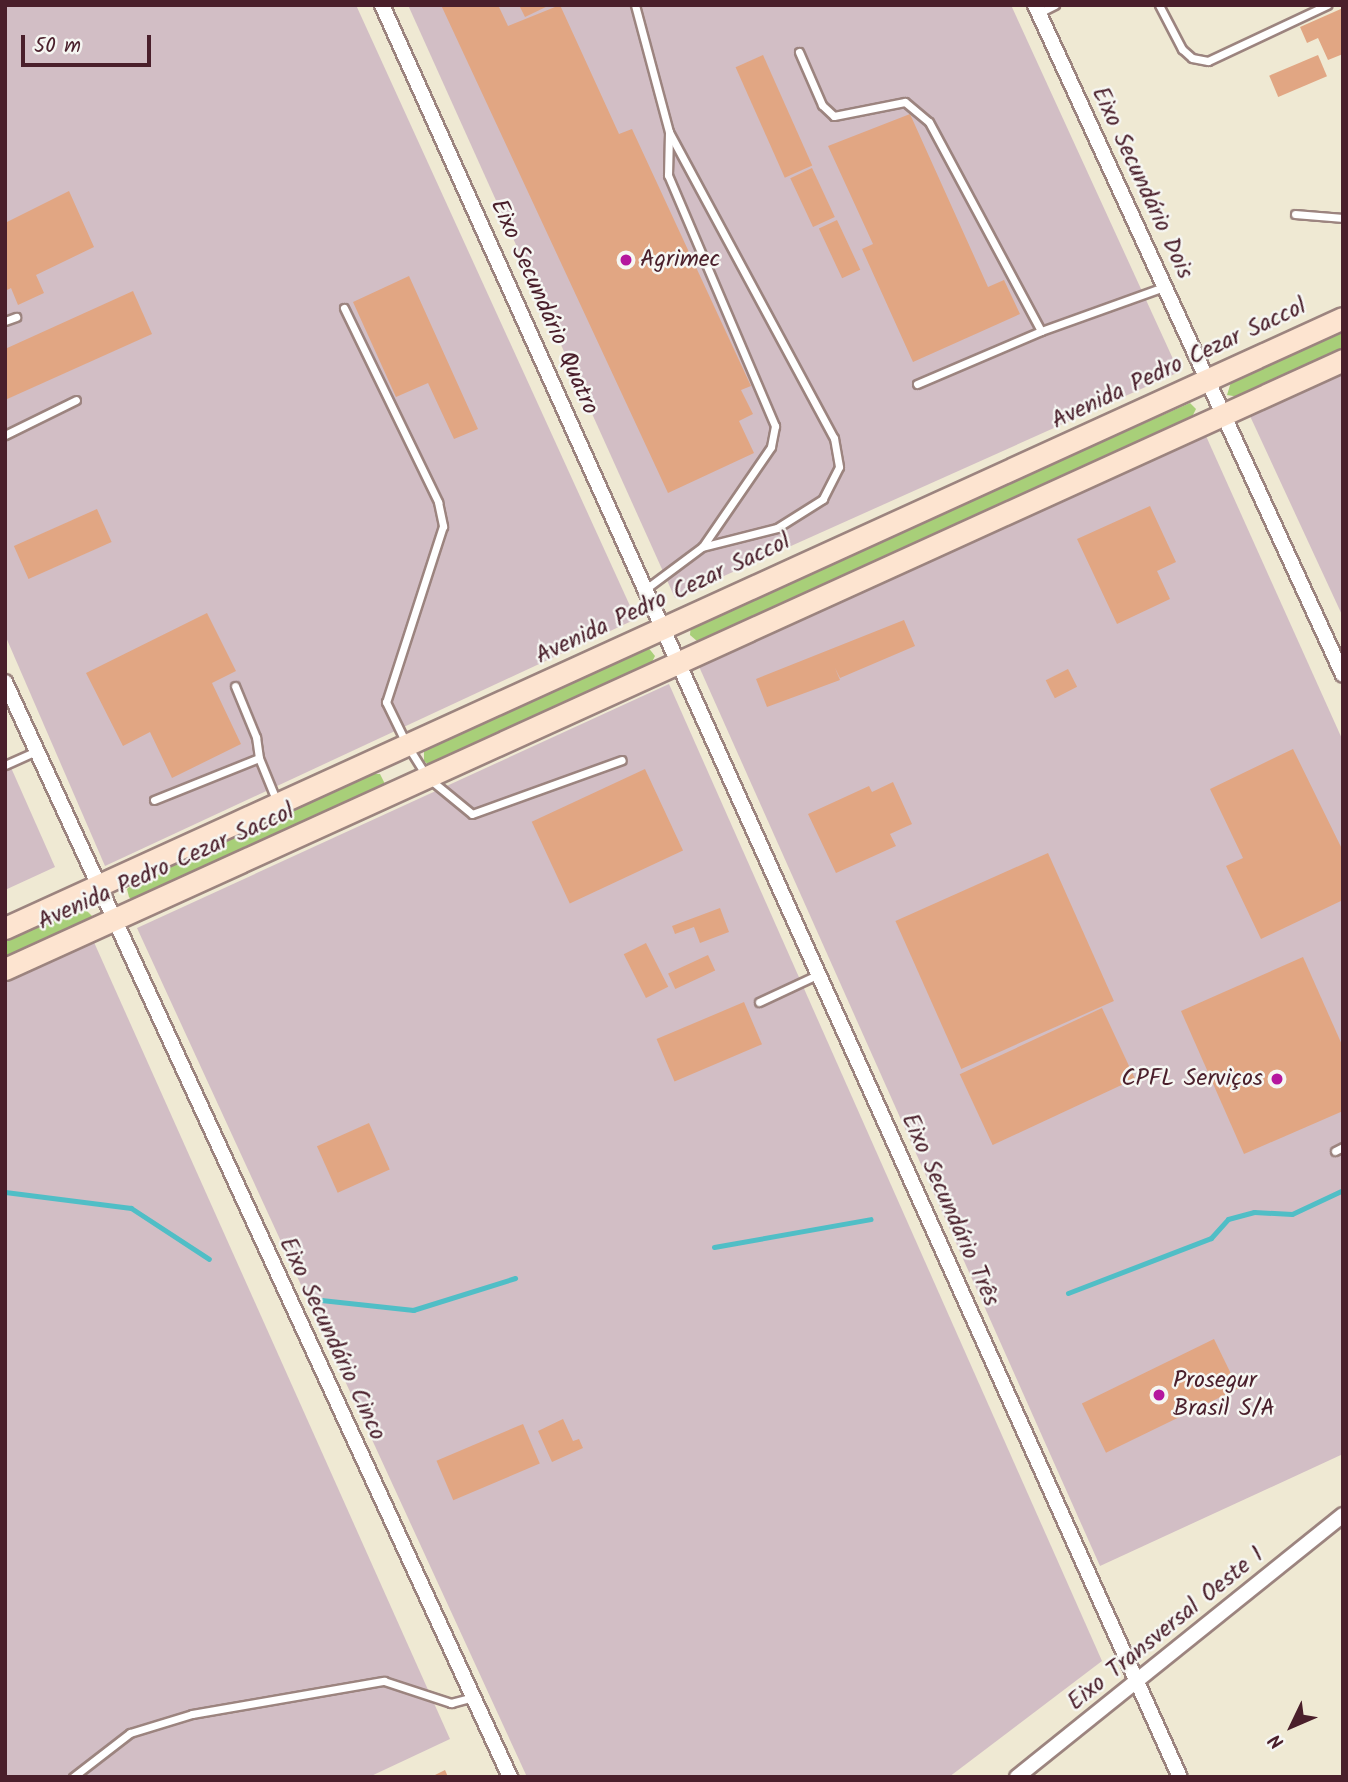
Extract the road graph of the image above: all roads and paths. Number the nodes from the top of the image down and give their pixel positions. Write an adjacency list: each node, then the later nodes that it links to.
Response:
1 (382, 5): 24 (street, Eixo Secundário Quatro)
2 (635, 5): 8 (lane)
3 (1055, 5): 6 (lane)
4 (1159, 5): 5 (lane)
5 (1326, 5)
6 (1037, 9): 11 (street, Eixo Secundário Dois)
7 (799, 52): 16 (lane)
8 (669, 131): 23 (lane); 23 (lane)
9 (1295, 214): 10 (lane)
10 (1343, 218)
11 (1165, 287): 16 (lane); 18 (street, Eixo Secundário Dois)
12 (344, 309): 31 (lane)
13 (16, 317): 15 (lane)
14 (1343, 318): 18 (street, Avenida Pedro Cezar Saccol)
15 (5, 321)
16 (1041, 331): 19 (lane)
17 (1343, 360): 21 (street, Avenida Pedro Cezar Saccol)
18 (1207, 380): 21 (street, Eixo Secundário Dois); 25 (street, Avenida Pedro Cezar Saccol)
19 (917, 384)
20 (76, 400): 22 (lane)
21 (1223, 415): 26 (street, Avenida Pedro Cezar Saccol); 27 (street, Eixo Secundário Dois)
22 (5, 435)
23 (702, 547): 24 (lane)
24 (647, 588): 25 (street, Eixo Secundário Quatro)
25 (664, 627): 26 (street, Eixo Secundário Quatro); 31 (street, Avenida Pedro Cezar Saccol)
26 (680, 662): 36 (street, Avenida Pedro Cezar Saccol); 43 (street, Eixo Secundário Três)
27 (1343, 675)
28 (5, 682): 30 (street, Eixo Secundário Cinco)
29 (235, 686): 33 (lane)
30 (11, 712): 32 (street, Eixo Secundário Cinco)
31 (407, 745): 36 (lane); 38 (street, Avenida Pedro Cezar Saccol)
32 (36, 751): 35 (lane); 39 (street, Eixo Secundário Cinco)
33 (259, 758): 37 (lane); 38 (lane)
34 (622, 760): 36 (lane)
35 (5, 765)
36 (427, 777): 40 (street, Avenida Pedro Cezar Saccol)
37 (154, 800)
38 (278, 804): 39 (street, Avenida Pedro Cezar Saccol)
39 (98, 886): 40 (street, Eixo Secundário Cinco); 41 (street, Avenida Pedro Cezar Saccol)
40 (113, 920): 42 (street, Avenida Pedro Cezar Saccol); 47 (street, Eixo Secundário Cinco)
41 (5, 928)
42 (5, 969)
43 (820, 974): 44 (lane); 46 (street, Eixo Secundário Três)
44 (759, 1002)
45 (1343, 1515): 46 (street, Eixo Transversal Oeste 1)
46 (1137, 1683): 50 (street, Eixo Transversal Oeste 1); 51 (street, Eixo Secundário Três)
47 (473, 1698): 48 (lane); 49 (street, Eixo Secundário Cinco)
48 (73, 1777)
49 (510, 1777)
50 (1017, 1777)
51 (1180, 1777)

